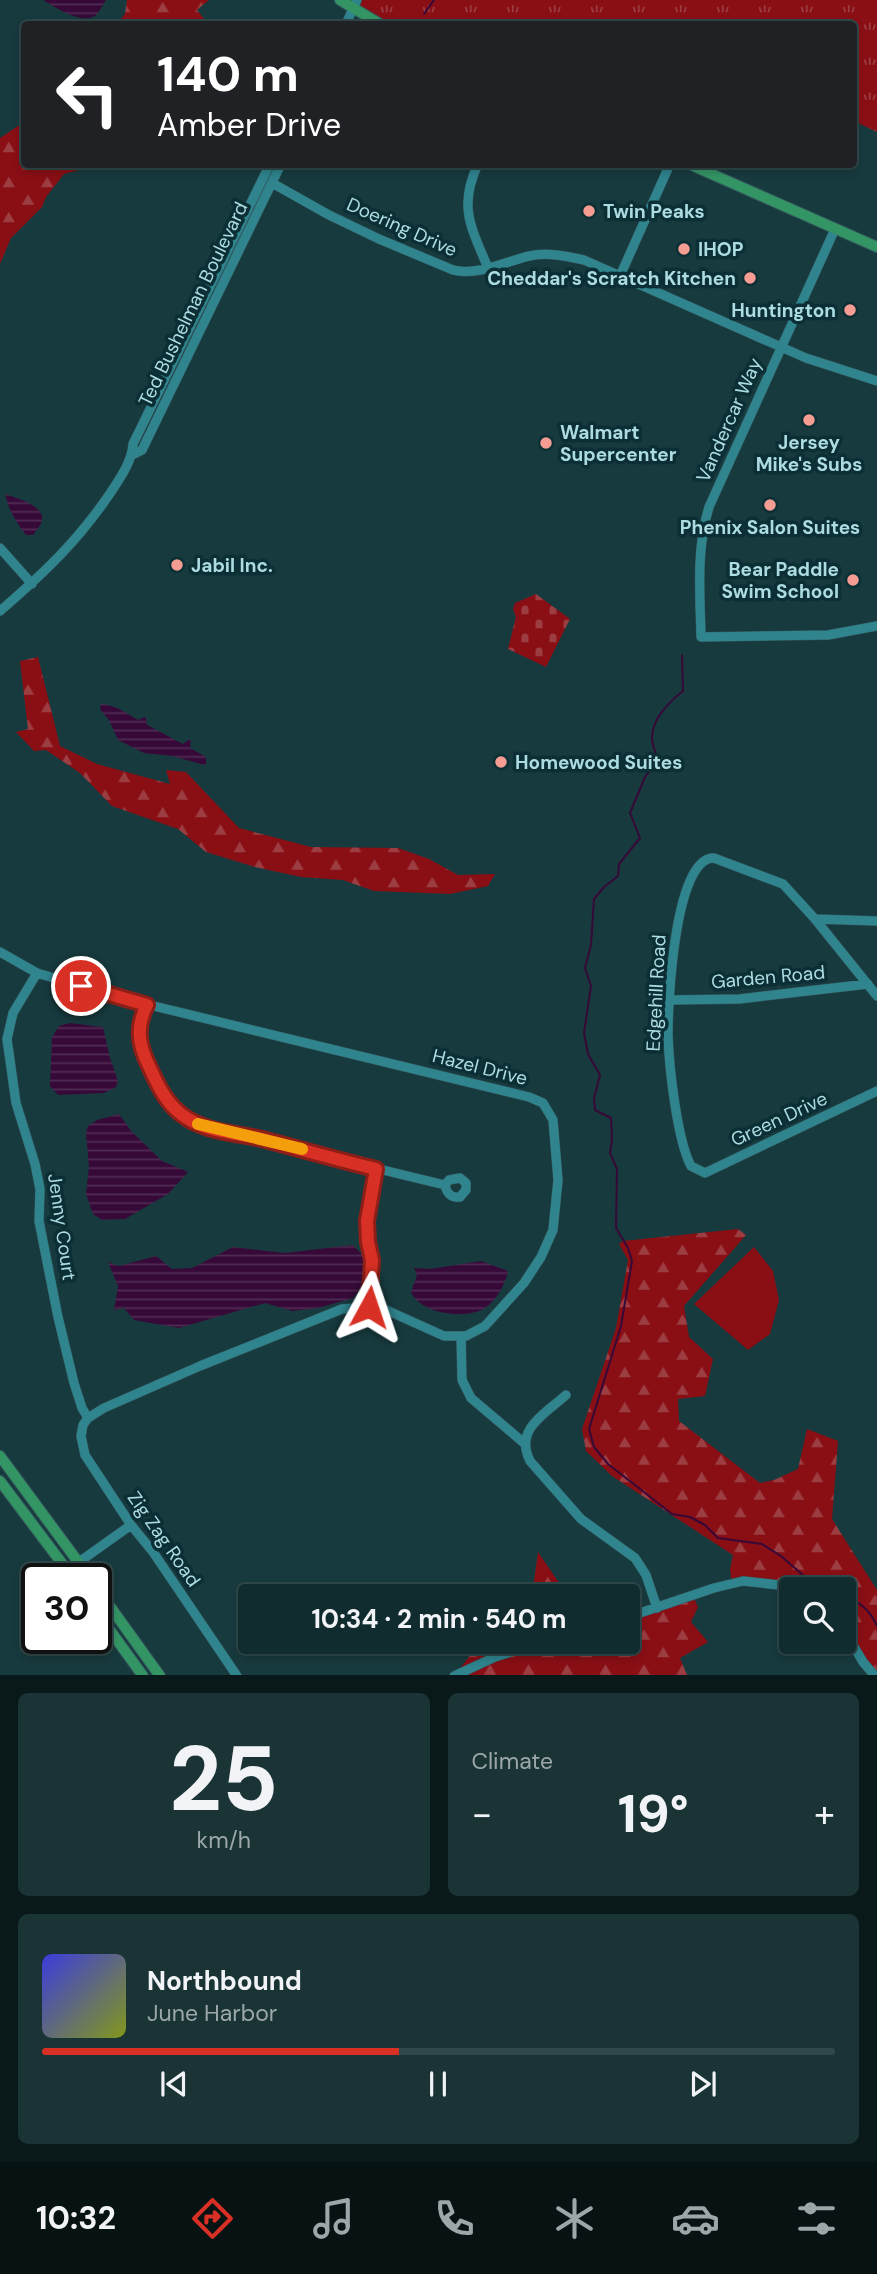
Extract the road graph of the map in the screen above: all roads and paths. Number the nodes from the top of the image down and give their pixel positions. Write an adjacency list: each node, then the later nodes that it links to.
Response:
1 (340, 0): 2 (main road)
2 (355, 4): 3 (street); 4 (main road)
3 (346, 21)
4 (376, 21)
5 (268, 168): 17 (street, Ted Bushelman Boulevard)
6 (279, 168): 10 (street, Ted Bushelman Boulevard)
7 (476, 168): 13 (street)
8 (668, 168): 14 (street)
9 (699, 168): 11 (main road)
10 (272, 183): 13 (street, Doering Drive); 17 (street, Ted Bushelman Boulevard)
11 (835, 229): 12 (main road); 15 (street, Vandercar Way)
12 (877, 247)
13 (488, 268): 14 (street, Doering Drive)
14 (620, 276): 15 (street, Doering Drive)
15 (781, 347): 16 (street, Doering Drive); 21 (street, Vandercar Way)
16 (877, 381)
17 (132, 455): 19 (street, Ted Bushelman Boulevard)
18 (0, 548): 19 (street)
19 (32, 584): 20 (street, Ted Bushelman Boulevard)
20 (0, 611)
21 (877, 626)
22 (815, 919): 23 (street); 26 (street); 28 (street, Edgehill Road)
23 (877, 921)
24 (0, 952): 25 (street, Hazel Drive)
25 (37, 974): 29 (street, Hazel Drive); 30 (street)
26 (868, 984): 27 (street); 28 (street, Garden Road)
27 (877, 996)
28 (670, 1000): 33 (street, Edgehill Road)
29 (147, 1005): 32 (street); 36 (street, Hazel Drive)
30 (4, 1040): 38 (street, Jenny Court)
31 (877, 1091): 33 (street, Green Drive)
32 (376, 1169): 34 (street); 35 (street)
33 (695, 1170)
34 (445, 1185)
35 (369, 1307): 36 (street); 38 (street)
36 (461, 1336): 39 (street)
37 (566, 1395): 39 (street)
38 (88, 1418): 42 (street, Zig Zag Road)
39 (524, 1443): 46 (street)
40 (0, 1456): 43 (main road)
41 (0, 1481): 44 (main road)
42 (131, 1525): 43 (street); 54 (street, Zig Zag Road)
43 (79, 1562)
44 (61, 1563)
45 (779, 1585): 46 (street)
46 (657, 1608): 48 (street)
47 (112, 1609): 53 (main road)
48 (640, 1613)
49 (112, 1633): 52 (main road)
50 (856, 1650): 56 (street)
51 (504, 1654): 55 (street)
52 (143, 1675)
53 (160, 1675)
54 (237, 1675)
55 (454, 1675)
56 (874, 1675)

